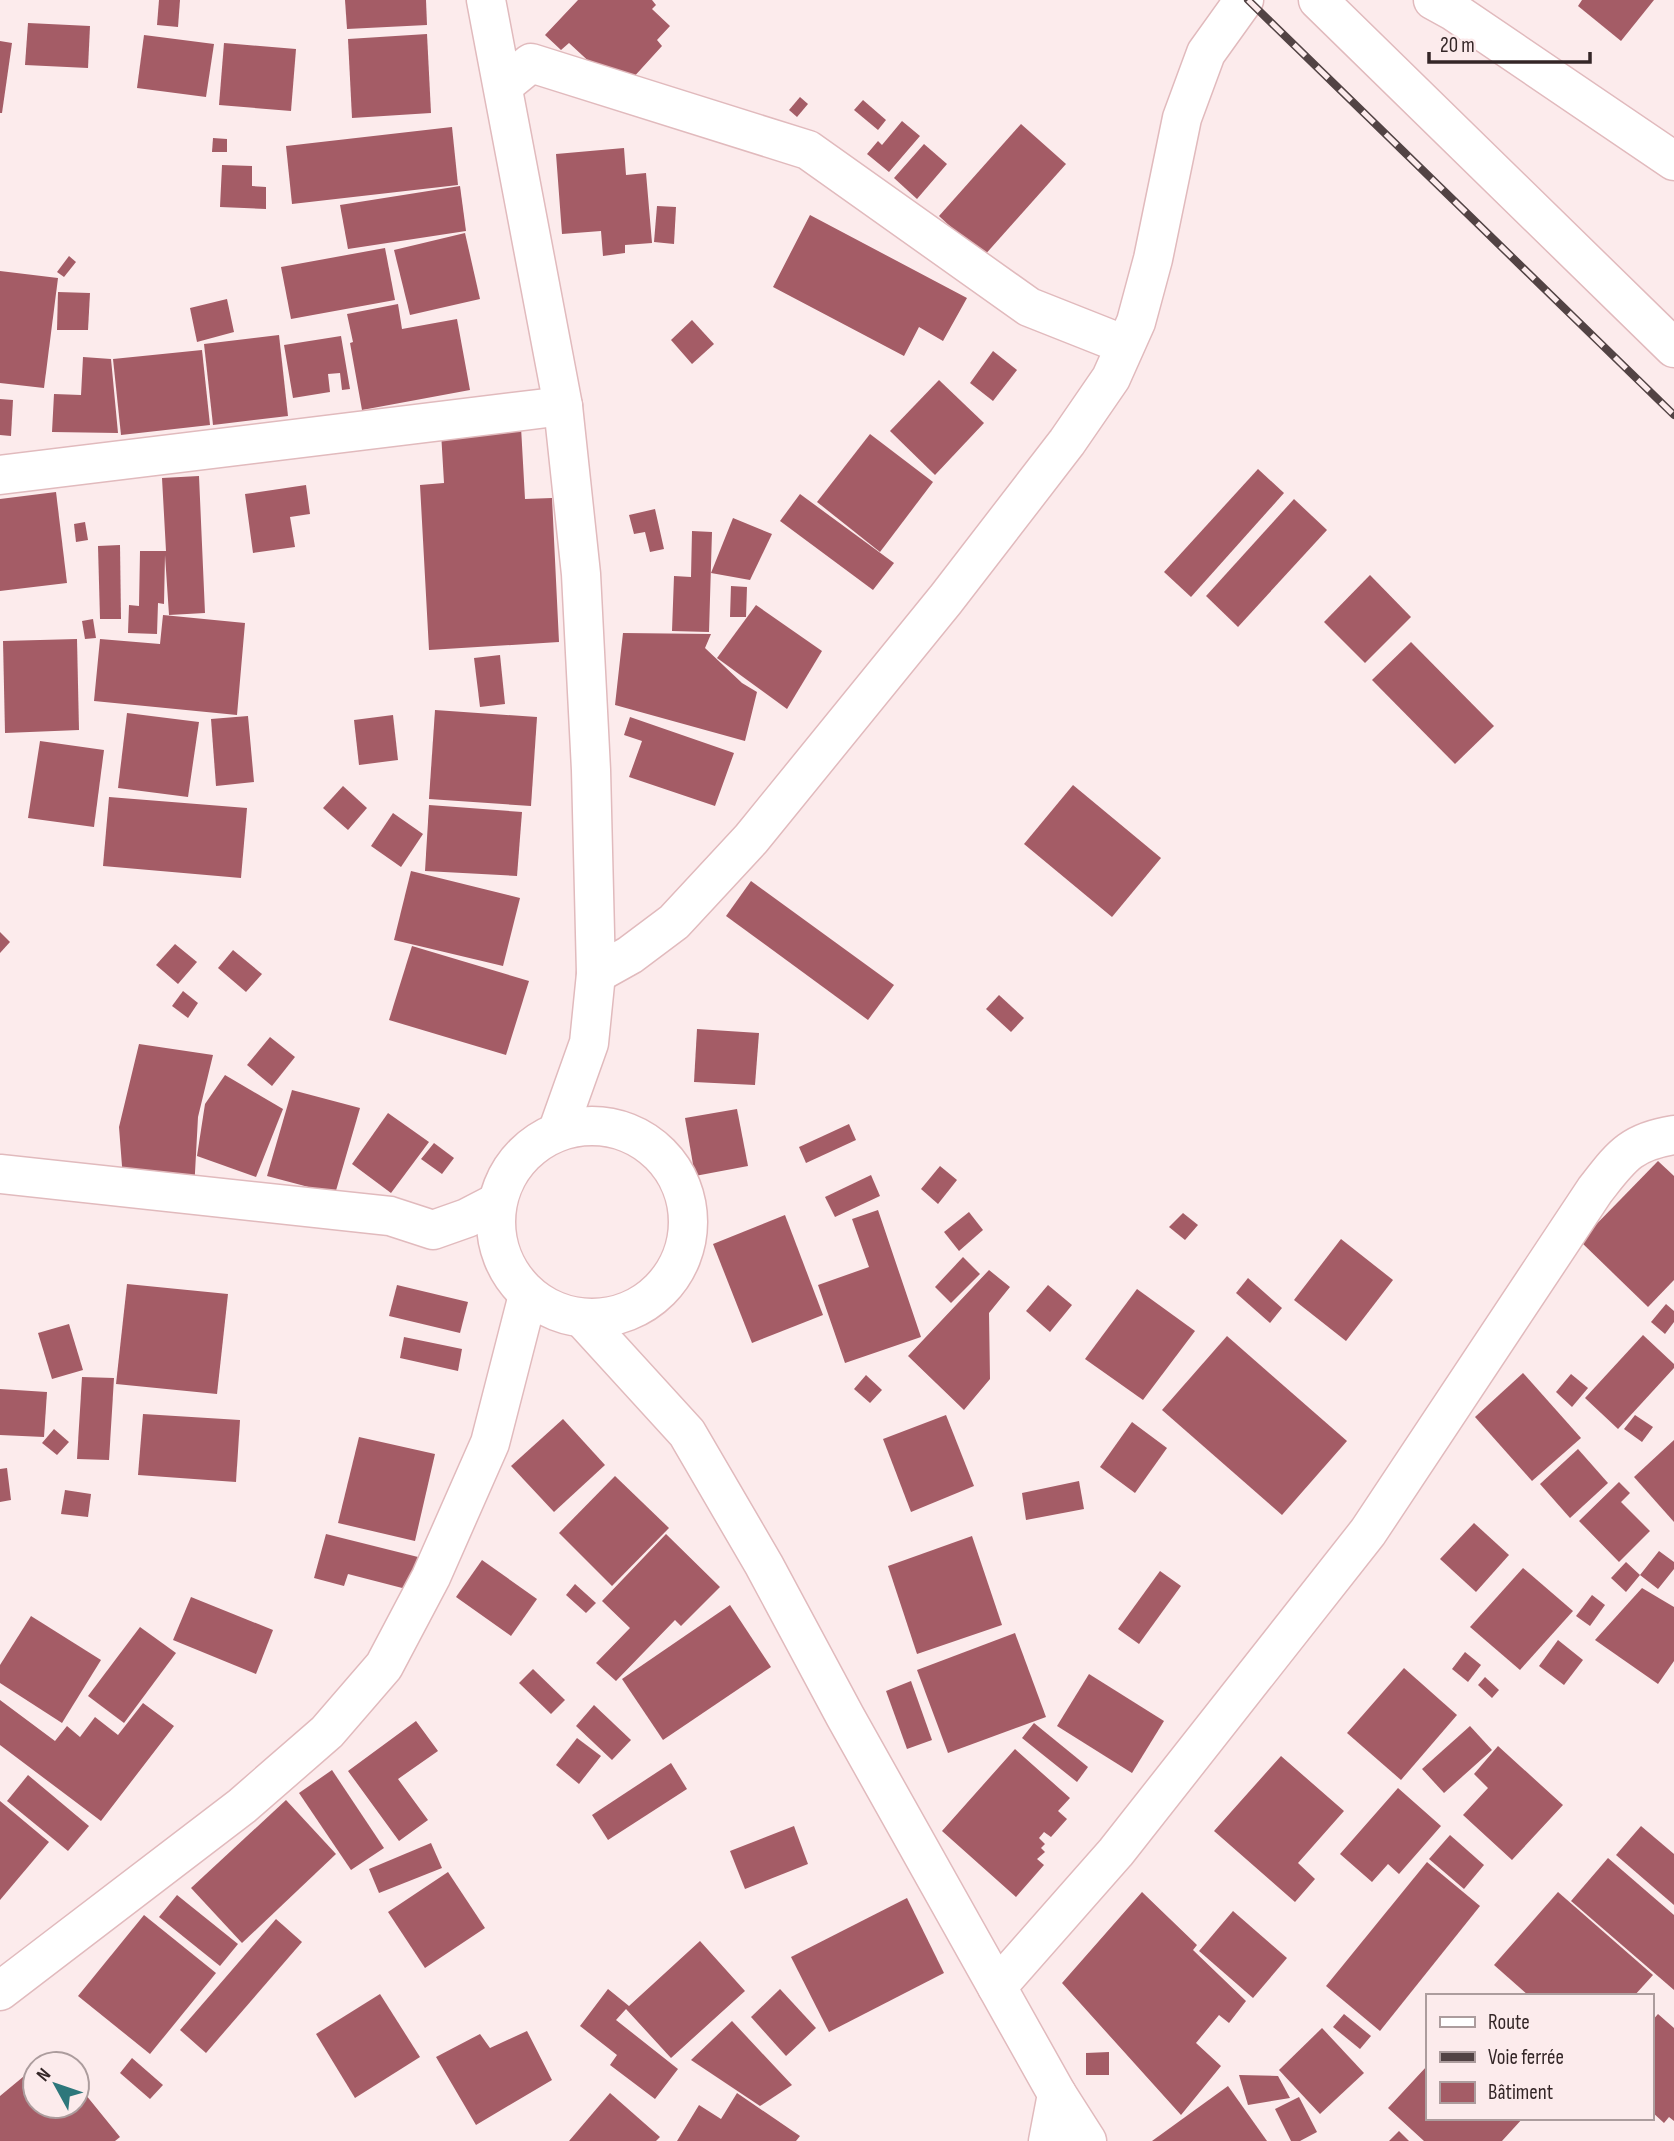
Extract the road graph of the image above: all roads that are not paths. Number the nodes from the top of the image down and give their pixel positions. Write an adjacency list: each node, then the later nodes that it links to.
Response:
1 (486, 0): 5 (street)
2 (1244, 0): 7 (street)
3 (1318, 0): 8 (street)
4 (1433, 0): 6 (street)
5 (504, 85): 7 (street); 9 (street)
6 (1674, 161)
7 (1125, 345): 11 (street)
8 (1674, 348)
9 (563, 406): 10 (street); 11 (street)
10 (0, 475)
11 (596, 974): 12 (street)
12 (558, 1130): 15 (street); 17 (street)
13 (1674, 1135): 18 (street)
14 (0, 1174): 15 (street)
15 (496, 1203): 16 (street)
16 (528, 1295): 17 (street); 19 (street)
17 (582, 1318): 18 (street)
18 (997, 1987): 20 (street)
19 (0, 1991)
20 (1057, 2094): 21 (street); 22 (street)
21 (1048, 2141)
22 (1087, 2141)

